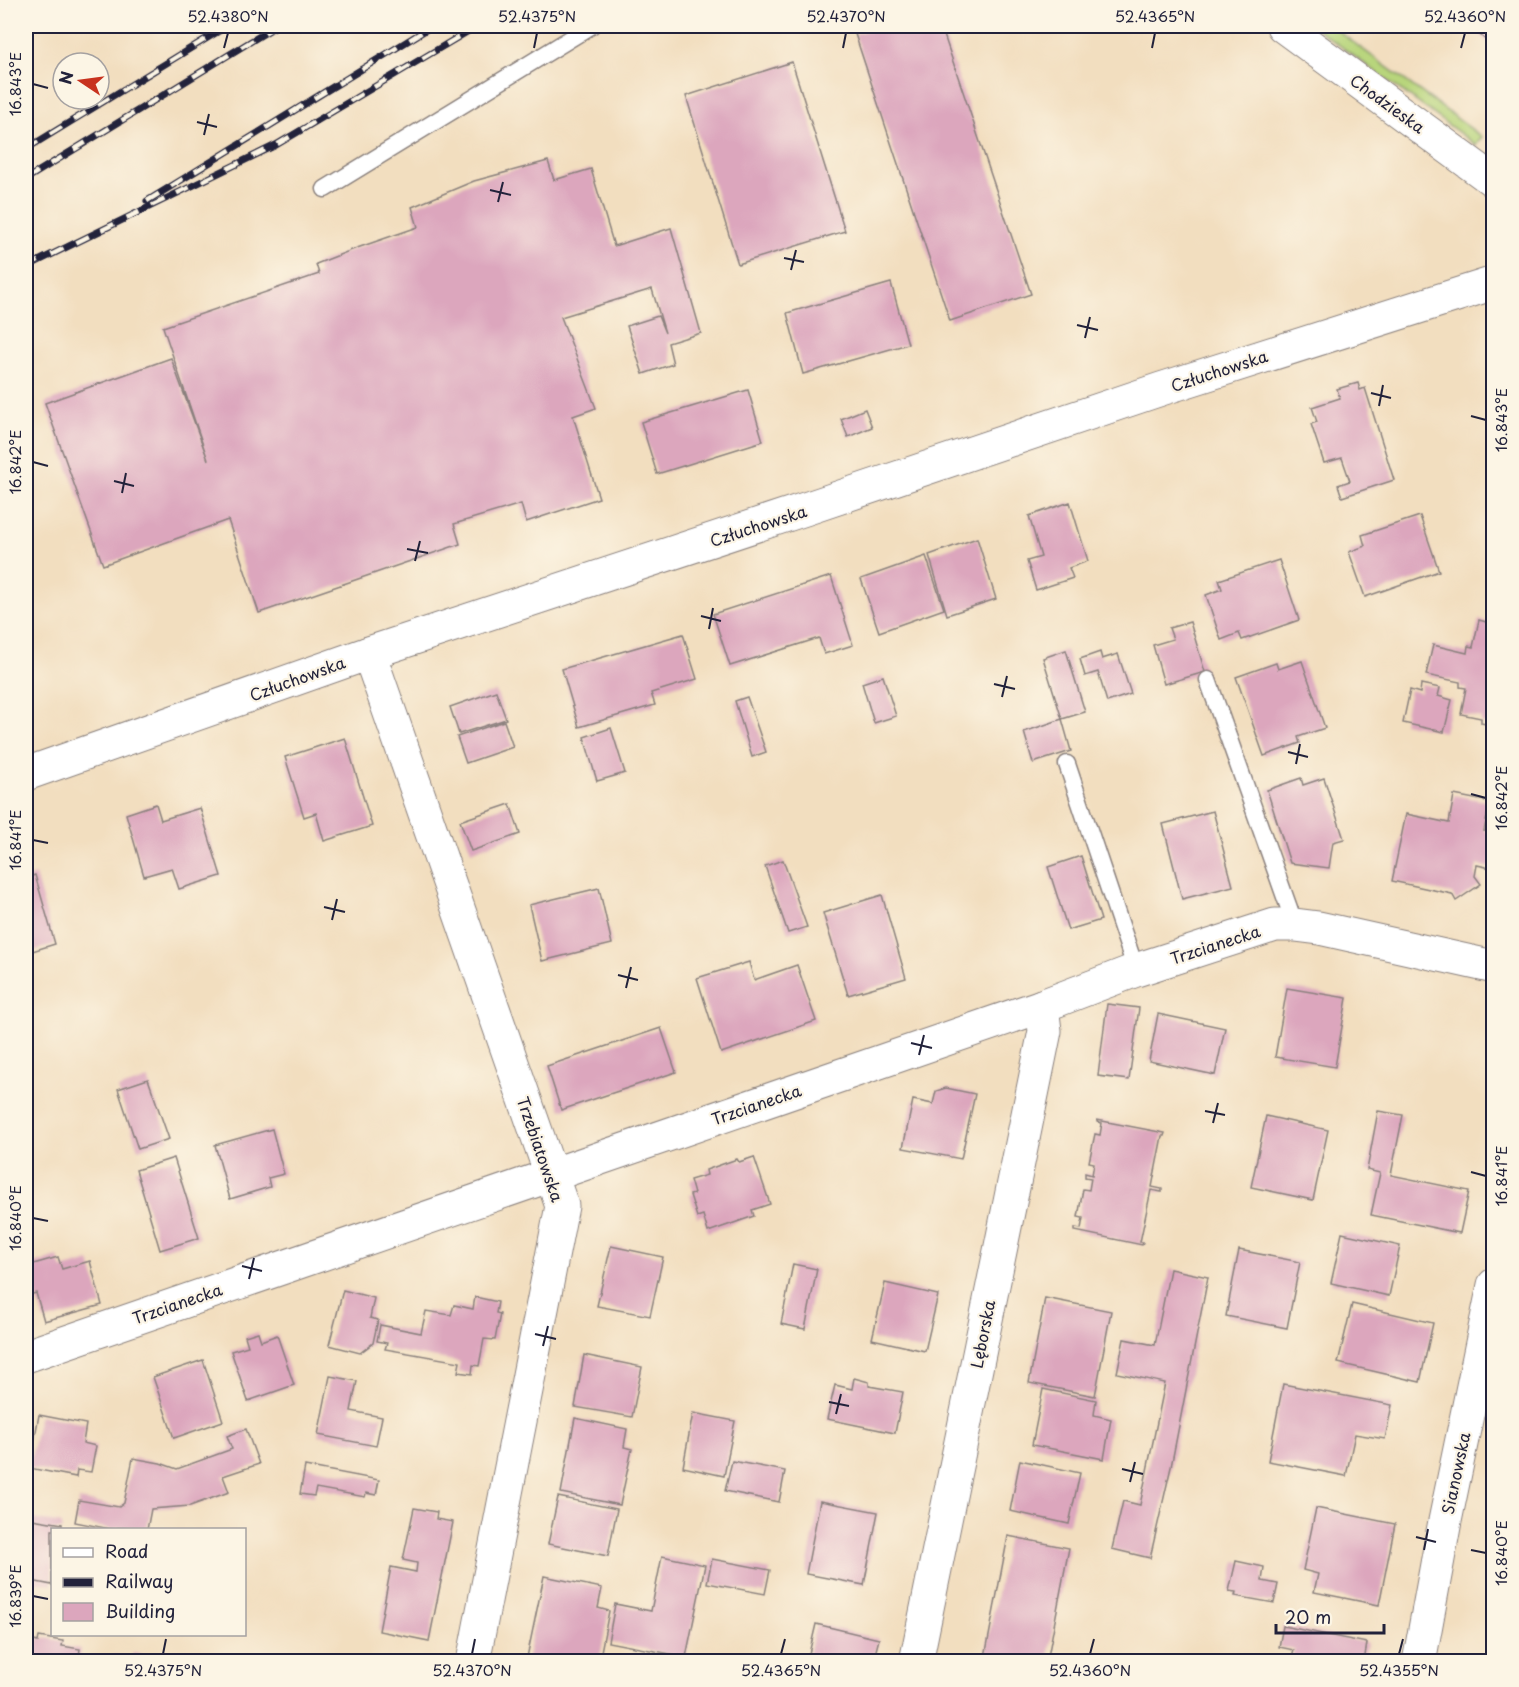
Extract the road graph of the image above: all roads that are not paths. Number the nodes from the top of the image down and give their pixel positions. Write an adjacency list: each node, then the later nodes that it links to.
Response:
1 (591, 26): 4 (lane)
2 (1283, 26): 3 (street, Chodzieska)
3 (1494, 181)
4 (325, 189)
5 (1494, 283): 6 (street, Człuchowska)
6 (369, 653): 9 (street, Człuchowska); 14 (street, Trzebiatowska)
7 (1208, 680): 10 (lane)
8 (1067, 764): 12 (lane)
9 (26, 774)
10 (1294, 925): 11 (street, Trzcianecka); 12 (street, Trzcianecka)
11 (1494, 967)
12 (1136, 970): 13 (street, Trzcianecka)
13 (1042, 1006): 14 (street, Trzcianecka); 18 (street, Lęborska)
14 (551, 1174): 16 (street, Trzcianecka); 17 (street, Trzebiatowska)
15 (1494, 1285): 19 (street, Sianowska)
16 (26, 1356)
17 (472, 1662)
18 (916, 1662)
19 (1419, 1662)

